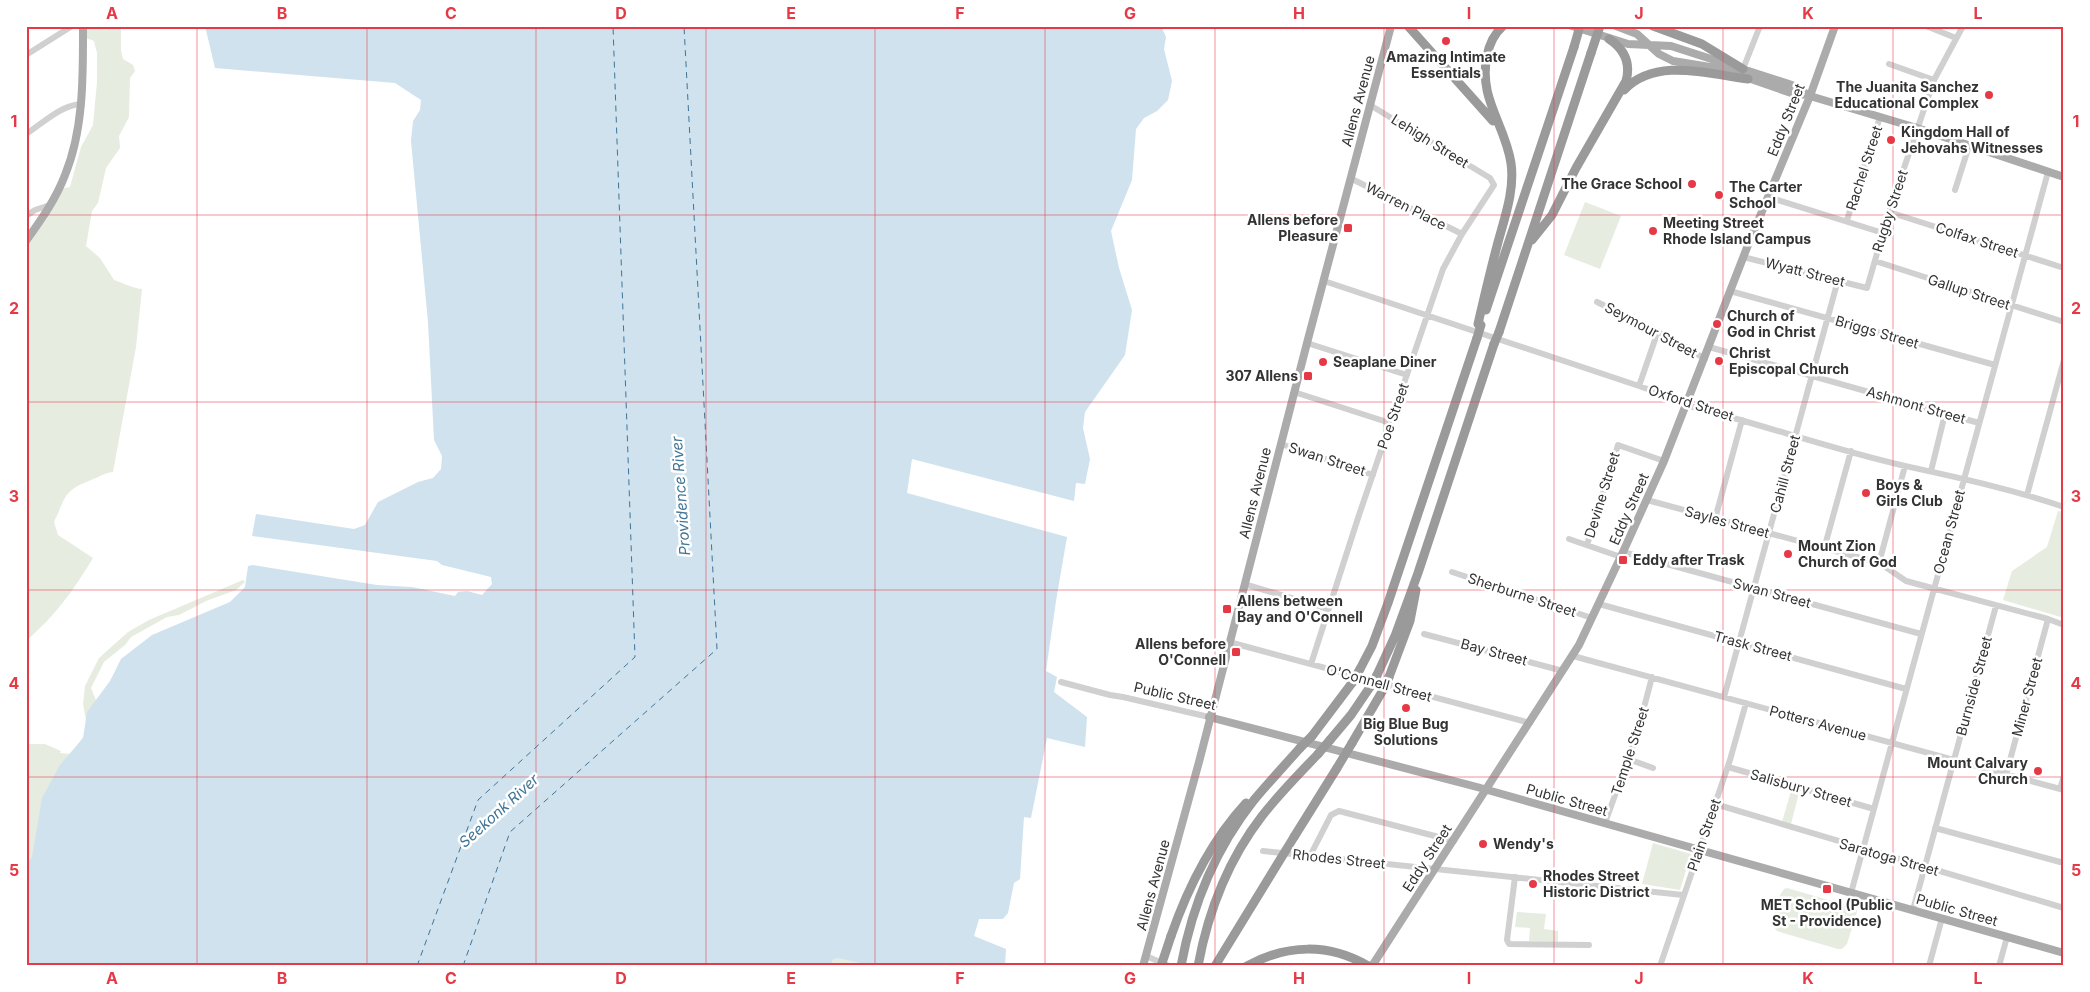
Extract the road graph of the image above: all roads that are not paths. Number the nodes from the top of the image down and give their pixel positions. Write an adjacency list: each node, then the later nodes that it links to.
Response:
1 (72, 26): 18 (street)
2 (83, 26): 25 (main road)
3 (1391, 26): 26 (main road, Allens Avenue)
4 (1408, 26): 30 (highway)
5 (1503, 26): 30 (highway)
6 (1572, 26): 16 (main road)
7 (1580, 26): 59 (highway, bridge)
8 (1600, 26): 45 (highway, bridge)
9 (1616, 26): 17 (main road)
10 (1653, 26): 20 (highway)
11 (1760, 26): 20 (street)
12 (1835, 26): 23 (main road, Eddy Street)
13 (1926, 26): 15 (street)
14 (1963, 26): 15 (street, Rugby Street)
15 (1956, 38): 22 (street, Rugby Street)
16 (1609, 39): 17 (main road); 24 (highway)
17 (1650, 45): 20 (main road); 21 (main road)
18 (26, 55)
19 (1889, 64): 22 (street)
20 (1743, 69): 23 (main road)
21 (1748, 79): 23 (main road); 24 (highway)
22 (1934, 80): 28 (street, Rugby Street)
23 (1810, 96): 27 (main road); 37 (main road, Eddy Street)
24 (1615, 102): 45 (highway)
25 (80, 104): 29 (street); 38 (main road)
26 (1370, 104): 34 (main road, Allens Avenue); 35 (street, Lehigh Street)
27 (1880, 116): 28 (main road); 41 (street, Rachel Street)
28 (1917, 128): 31 (main road); 39 (street, Rugby Street)
29 (26, 134)
30 (1505, 140): 59 (highway)
31 (1970, 146): 32 (main road); 36 (street)
32 (2048, 172): 33 (main road); 46 (street, Ocean Street)
33 (2064, 177)
34 (1350, 178): 43 (street, Warren Place); 51 (main road, Allens Avenue)
35 (1490, 178): 43 (street, Poe Street)
36 (1955, 190)
37 (1768, 197): 41 (street); 47 (main road, Eddy Street)
38 (50, 205): 40 (street); 44 (main road)
39 (1889, 212): 42 (street, Rugby Street); 46 (street, Colfax Street)
40 (26, 216)
41 (1847, 220): 42 (street)
42 (1884, 233): 48 (street, Rugby Street)
43 (1462, 234): 56 (street, Poe Street)
44 (26, 241)
45 (1528, 246): 93 (highway, bridge)
46 (2024, 256): 49 (street, Colfax Street); 55 (street, Ocean Street)
47 (1744, 257): 50 (street, Wyatt Street); 53 (main road, Eddy Street)
48 (1874, 261): 52 (street, Rugby Street); 55 (street, Gallup Street)
49 (2064, 268)
50 (1838, 280): 52 (street, Wyatt Street); 57 (street, Cahill Street)
51 (1324, 281): 56 (street, Oxford Street); 61 (main road, Allens Avenue)
52 (1867, 288)
53 (1730, 291): 57 (street, Briggs Street); 62 (main road, Eddy Street)
54 (1597, 302): 60 (street, Seymour Street)
55 (2011, 306): 58 (street, Gallup Street); 65 (street, Ocean Street)
56 (1426, 315): 66 (street, Poe Street); 68 (street, Oxford Street)
57 (1828, 318): 65 (street, Briggs Street); 67 (street, Cahill Street)
58 (2064, 322)
59 (1479, 324): 125 (highway, bridge)
60 (1658, 331): 63 (street, Seymour Street); 68 (street)
61 (1307, 343): 66 (street); 69 (main road, Allens Avenue)
62 (1709, 347): 63 (main road, Eddy Street); 67 (street, Ashmont Street)
63 (1705, 359): 70 (main road, Eddy Street)
64 (2064, 360): 83 (street)
65 (1995, 365): 74 (street, Ocean Street)
66 (1407, 375): 73 (street, Poe Street)
67 (1813, 376): 71 (street, Ashmont Street); 75 (street, Cahill Street)
68 (1639, 386): 70 (street, Oxford Street)
69 (1294, 392): 73 (street); 76 (main road, Allens Avenue)
70 (1687, 404): 72 (street, Oxford Street); 78 (main road, Eddy Street)
71 (1945, 414): 74 (street, Ashmont Street); 80 (street)
72 (1742, 420): 75 (street, Oxford Street); 86 (street)
73 (1390, 423): 81 (street, Poe Street)
74 (1979, 423): 82 (street, Ocean Street)
75 (1796, 436): 77 (street, Oxford Street); 87 (street, Cahill Street)
76 (1281, 444): 81 (street, Swan Street); 95 (main road, Allens Avenue)
77 (1851, 451): 79 (street, Oxford Street); 90 (street)
78 (1664, 461): 84 (main road, Eddy Street); 89 (street, Devine Street)
79 (1905, 466): 80 (street, Oxford Street); 92 (street)
80 (1931, 471): 82 (street, Oxford Street)
81 (1373, 475): 100 (street, Poe Street)
82 (1964, 478): 83 (street, Oxford Street); 97 (street, Ocean Street)
83 (2027, 495): 85 (street, Oxford Street)
84 (1647, 500): 86 (street, Sayles Street); 91 (main road, Eddy Street)
85 (2064, 507)
86 (1715, 519): 87 (street, Sayles Street)
87 (1769, 534): 90 (street, Sayles Street); 96 (street, Cahill Street)
88 (1569, 539): 89 (street, Swan Street)
89 (1586, 545): 91 (street, Swan Street)
90 (1824, 549): 92 (street, Sayles Street)
91 (1622, 554): 96 (street, Swan Street); 98 (main road, Eddy Street)
92 (1879, 563): 97 (street, Sayles Street)
93 (1418, 572): 150 (highway, bridge); 155 (highway, bridge)
94 (1452, 572): 101 (street, Sherburne Street)
95 (1244, 584): 100 (street); 106 (main road, Allens Avenue)
96 (1755, 588): 105 (street, Swan Street); 107 (street, Cahill Street)
97 (1934, 589): 99 (street, Sayles Street); 105 (street, Ocean Street)
98 (1599, 604): 101 (main road, Eddy Street); 107 (street, Trask Street)
99 (1996, 606): 102 (street, Sayles Street); 120 (street, Burnside Street)
100 (1328, 609): 109 (street, Poe Street)
101 (1592, 618): 108 (main road, Eddy Street)
102 (2048, 619): 103 (street, Sayles Street); 123 (street, Miner Street)
103 (2064, 625)
104 (1424, 634): 110 (street, Bay Street)
105 (1921, 634): 113 (street, Ocean Street)
106 (1229, 642): 109 (street, O'Connell Street); 116 (main road, Allens Avenue)
107 (1740, 642): 113 (street, Trask Street); 114 (street, Cahill Street)
108 (1573, 656): 110 (main road, Eddy Street); 111 (street, Potters Avenue)
109 (1311, 664): 117 (street, O'Connell Street)
110 (1563, 671): 117 (main road, Eddy Street)
111 (1652, 677): 114 (street, Potters Avenue); 119 (street, Temple Street)
112 (1061, 682): 116 (street, Public Street)
113 (1906, 688): 118 (street, Ocean Street)
114 (1724, 697): 115 (street, Potters Avenue)
115 (1746, 703): 118 (street, Potters Avenue); 121 (street, Plain Street)
116 (1209, 717): 127 (main road, Public Street); 149 (main road, Allens Avenue)
117 (1530, 723): 127 (main road, Eddy Street)
118 (1891, 743): 120 (street, Potters Avenue); 129 (street, Ocean Street)
119 (1628, 759): 122 (street); 130 (street, Temple Street)
120 (1954, 760): 123 (street, Potters Avenue); 131 (street, Burnside Street)
121 (1728, 767): 128 (street, Plain Street); 129 (street, Salisbury Street)
122 (1653, 768)
123 (2006, 775): 126 (street, Potters Avenue)
124 (2064, 776): 126 (street)
125 (1269, 782): 152 (highway, bridge); 154 (highway)
126 (2062, 789)
127 (1487, 790): 130 (main road, Public Street); 132 (main road, Eddy Street)
128 (1715, 804): 133 (street, Plain Street); 134 (street, Saratoga Street)
129 (1874, 808): 134 (street, Ocean Street)
130 (1605, 823): 133 (main road, Public Street)
131 (1935, 828): 137 (street); 138 (street, Burnside Street)
132 (1454, 841): 136 (street); 139 (main road, Eddy Street)
133 (1699, 850): 141 (main road, Public Street); 142 (street, Plain Street)
134 (1862, 850): 138 (street, Saratoga Street); 141 (street, Ocean Street)
135 (1263, 851): 136 (street, Rhodes Street)
136 (1310, 856): 139 (street, Rhodes Street)
137 (2064, 863)
138 (1924, 867): 143 (street, Saratoga Street); 144 (street, Burnside Street)
139 (1435, 870): 140 (street, Rhodes Street); 157 (main road, Eddy Street)
140 (1515, 877): 142 (street, Rhodes Street); 147 (street)
141 (1851, 893): 144 (main road, Public Street)
142 (1683, 895): 158 (street, Plain Street)
143 (2064, 908)
144 (1914, 910): 145 (main road, Public Street)
145 (1942, 918): 146 (main road, Public Street); 159 (street)
146 (2007, 937): 148 (main road, Public Street); 160 (street)
147 (1589, 945)
148 (2064, 953)
149 (1146, 956): 151 (main road, Allens Avenue); 153 (street)
150 (1198, 963)
151 (1143, 966)
152 (1161, 966)
153 (1169, 966)
154 (1181, 966)
155 (1216, 966)
156 (1247, 966): 157 (highway)
157 (1370, 966)
158 (1660, 966)
159 (1929, 966)
160 (1999, 966)

